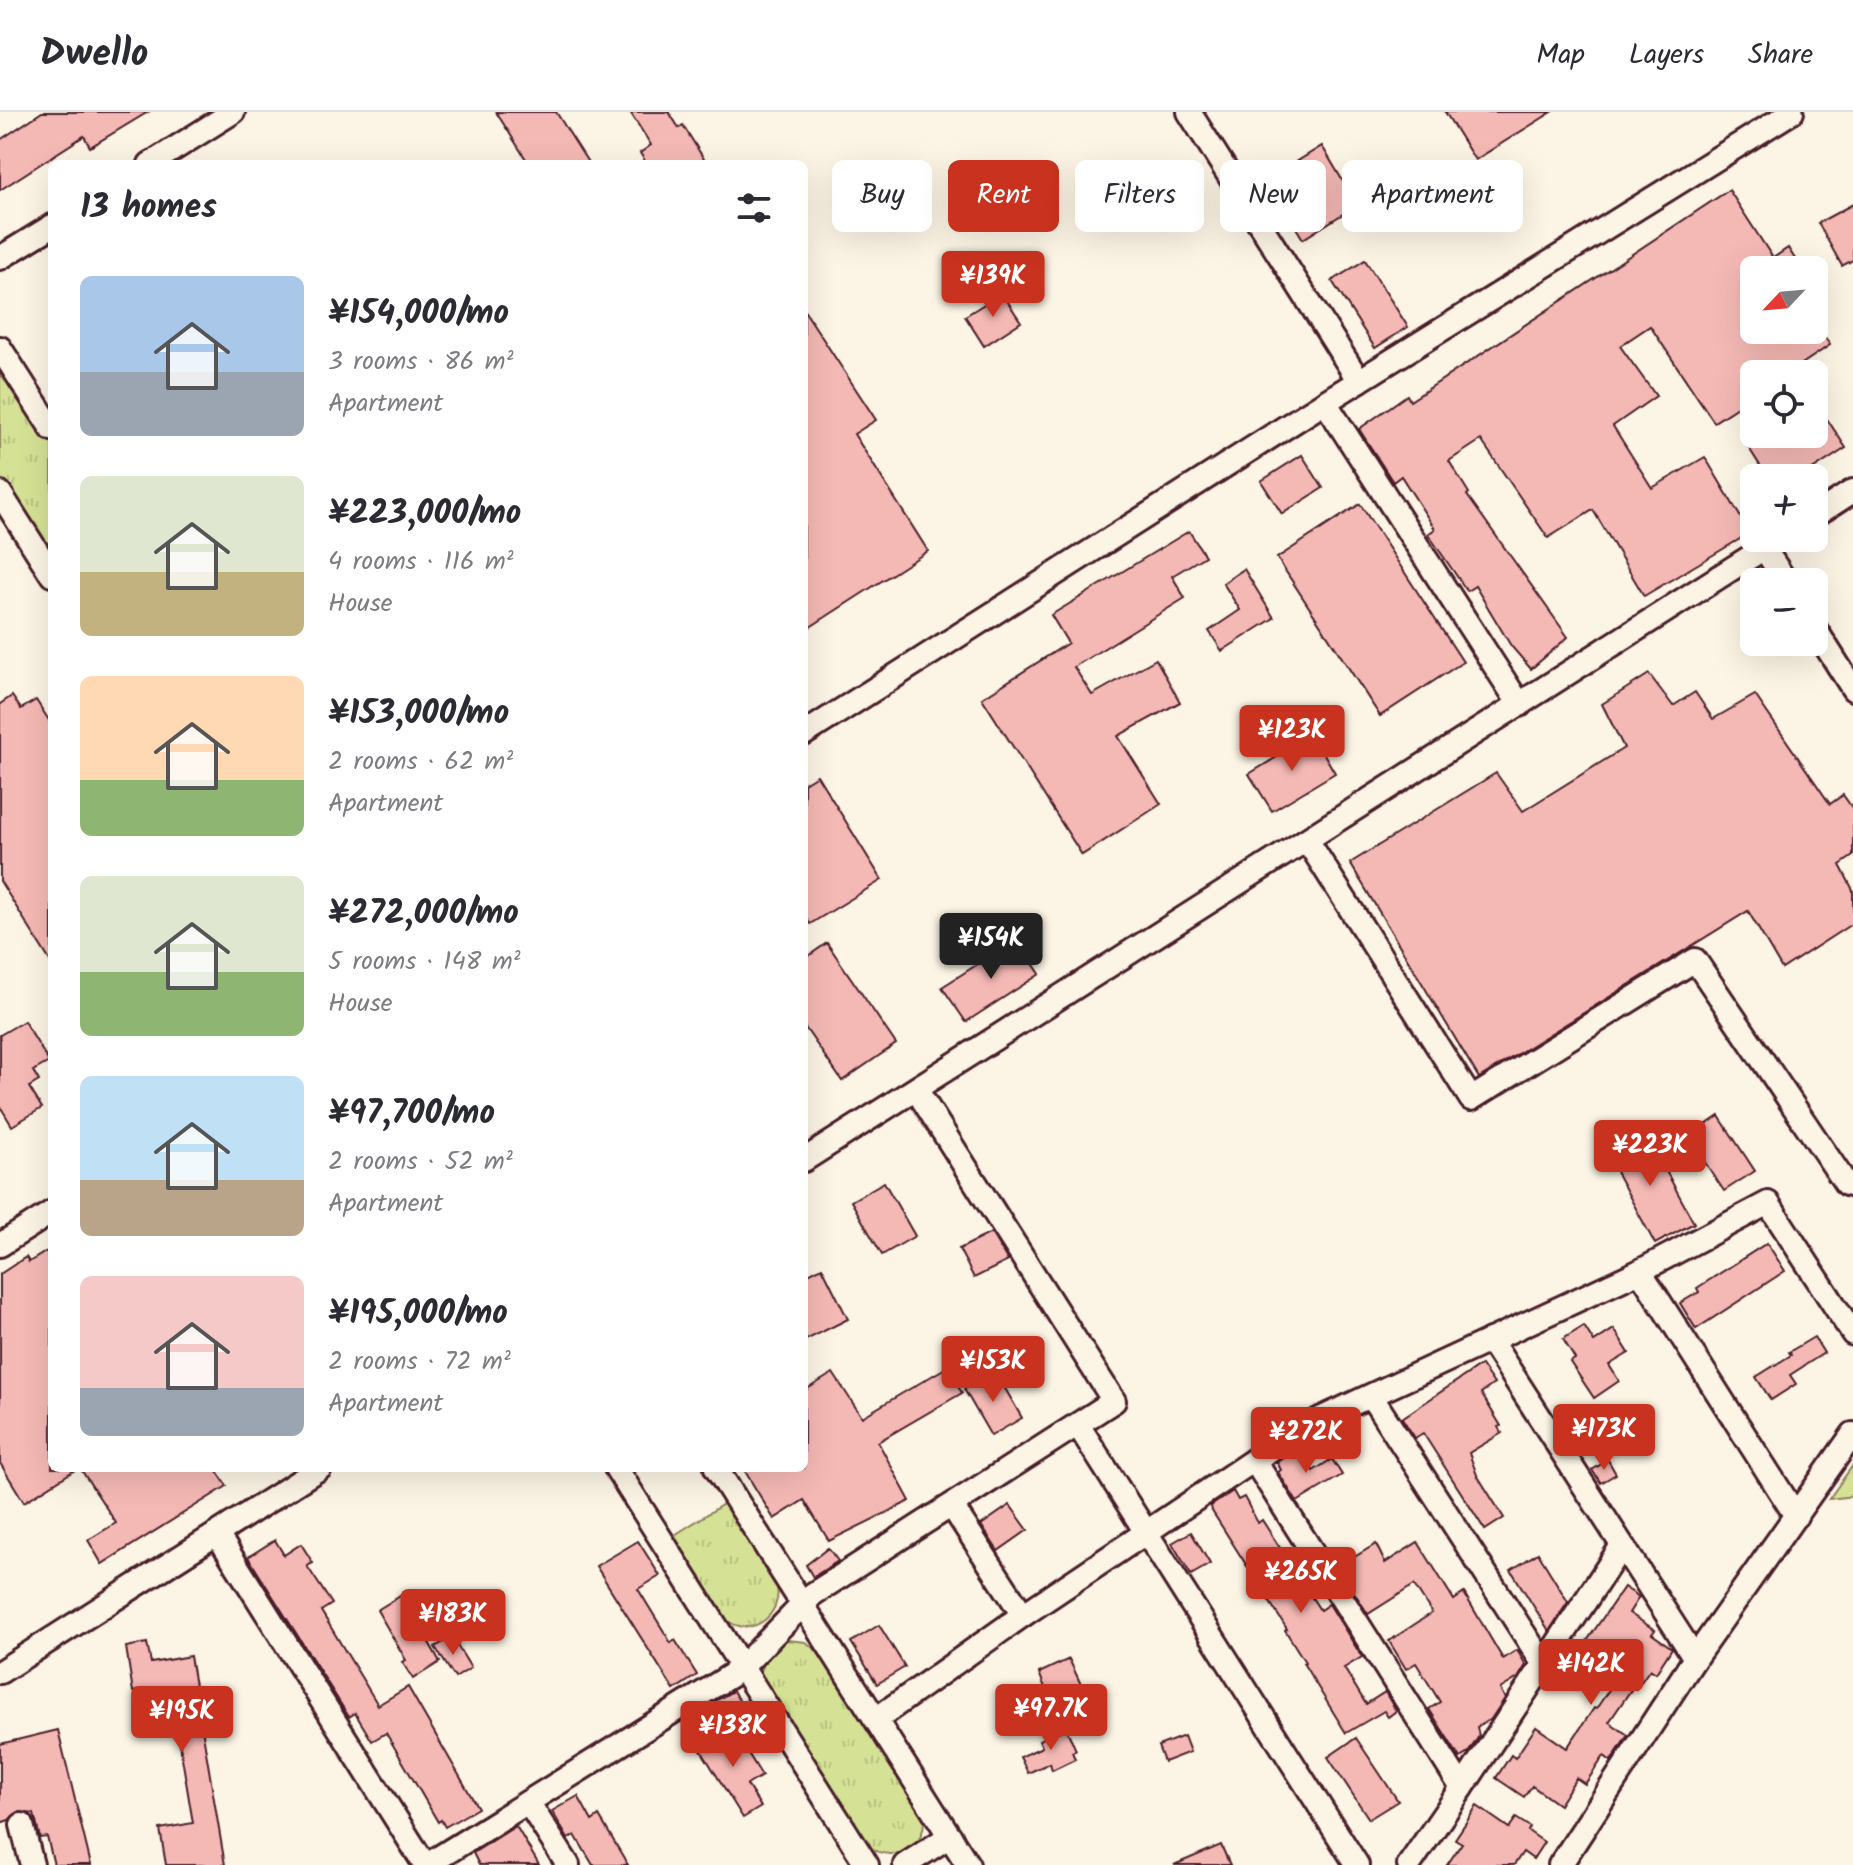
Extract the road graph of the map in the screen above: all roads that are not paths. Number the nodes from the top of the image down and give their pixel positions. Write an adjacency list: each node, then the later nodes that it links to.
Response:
1 (233, 112): 4 (street)
2 (1189, 112): 8 (street)
3 (1792, 112): 8 (street)
4 (156, 160)
5 (48, 228): 6 (street)
6 (0, 258)
7 (0, 348): 10 (street)
8 (1359, 381): 9 (street)
9 (1325, 402): 18 (street); 19 (street)
10 (48, 423)
11 (1853, 491): 13 (street)
12 (0, 493): 15 (street)
13 (1828, 507)
14 (1758, 552): 18 (street)
15 (48, 569)
16 (1828, 649): 17 (street)
17 (1853, 689)
18 (1520, 705): 20 (street)
19 (808, 731)
20 (1307, 840): 21 (street); 23 (street)
21 (916, 1089): 22 (street); 30 (street)
22 (808, 1157)
23 (1853, 1186)
24 (48, 1215): 25 (street)
25 (0, 1245)
26 (1640, 1271): 27 (street); 28 (street); 37 (street)
27 (1853, 1334)
28 (1490, 1340): 29 (street); 40 (street)
29 (1371, 1396): 32 (street); 44 (street)
30 (1078, 1425): 36 (street); 38 (street)
31 (1853, 1434): 37 (street)
32 (1254, 1460): 38 (street); 48 (street)
33 (314, 1472): 39 (street)
34 (619, 1472): 45 (street)
35 (718, 1472): 41 (street)
36 (952, 1506): 41 (street); 42 (street)
37 (1796, 1516): 43 (street)
38 (1146, 1531): 42 (street); 58 (street)
39 (217, 1534): 46 (street); 53 (street)
40 (1621, 1547): 43 (street); 44 (street)
41 (801, 1604): 45 (street); 47 (street)
42 (1023, 1615): 47 (street)
43 (1695, 1658): 60 (street)
44 (1543, 1663): 48 (street)
45 (742, 1667): 49 (street); 55 (street)
46 (0, 1672)
47 (876, 1719): 51 (street)
48 (1462, 1788): 59 (street)
49 (528, 1802): 53 (street); 54 (street)
50 (22, 1825): 52 (street)
51 (950, 1836): 56 (street); 57 (street)
52 (32, 1865)
53 (426, 1865)
54 (568, 1865)
55 (867, 1865)
56 (905, 1865)
57 (968, 1865)
58 (1357, 1865)
59 (1409, 1865)
60 (1560, 1865)

